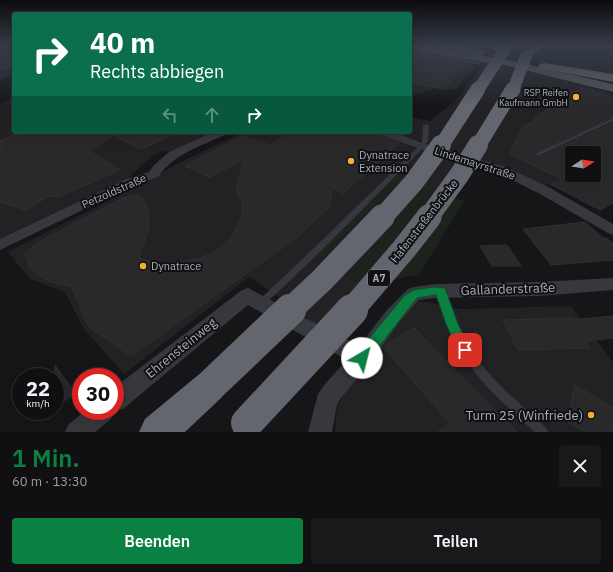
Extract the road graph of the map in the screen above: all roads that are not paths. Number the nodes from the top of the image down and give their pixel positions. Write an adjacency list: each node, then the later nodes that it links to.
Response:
1 (12, 66): 7 (lane)
2 (503, 66): 27 (highway, bridge)
3 (513, 66): 25 (highway, Hafenstraßenbrücke / A7, bridge)
4 (522, 66): 10 (main road)
5 (559, 66): 9 (main road)
6 (568, 66): 8 (highway)
7 (0, 68)
8 (613, 78)
9 (613, 83)
10 (613, 87)
11 (613, 119): 16 (lane)
12 (426, 126): 15 (lane)
13 (219, 134): 18 (street, Petzoldstraße)
14 (389, 134): 15 (street, Lindemayrstraße)
15 (422, 146): 17 (street, Lindemayrstraße); 21 (lane)
16 (538, 154)
17 (611, 226)
18 (0, 245)
19 (613, 284): 20 (street, Gallanderstraße)
20 (441, 291): 22 (street, Gallanderstraße); 29 (lane)
21 (254, 299): 22 (street); 23 (street, Ehrensteinweg)
22 (362, 358): 28 (street, Gallanderstraße)
23 (124, 394)
24 (91, 420): 26 (street)
25 (242, 428)
26 (76, 432)
27 (158, 432)
28 (320, 432)
29 (542, 432)

